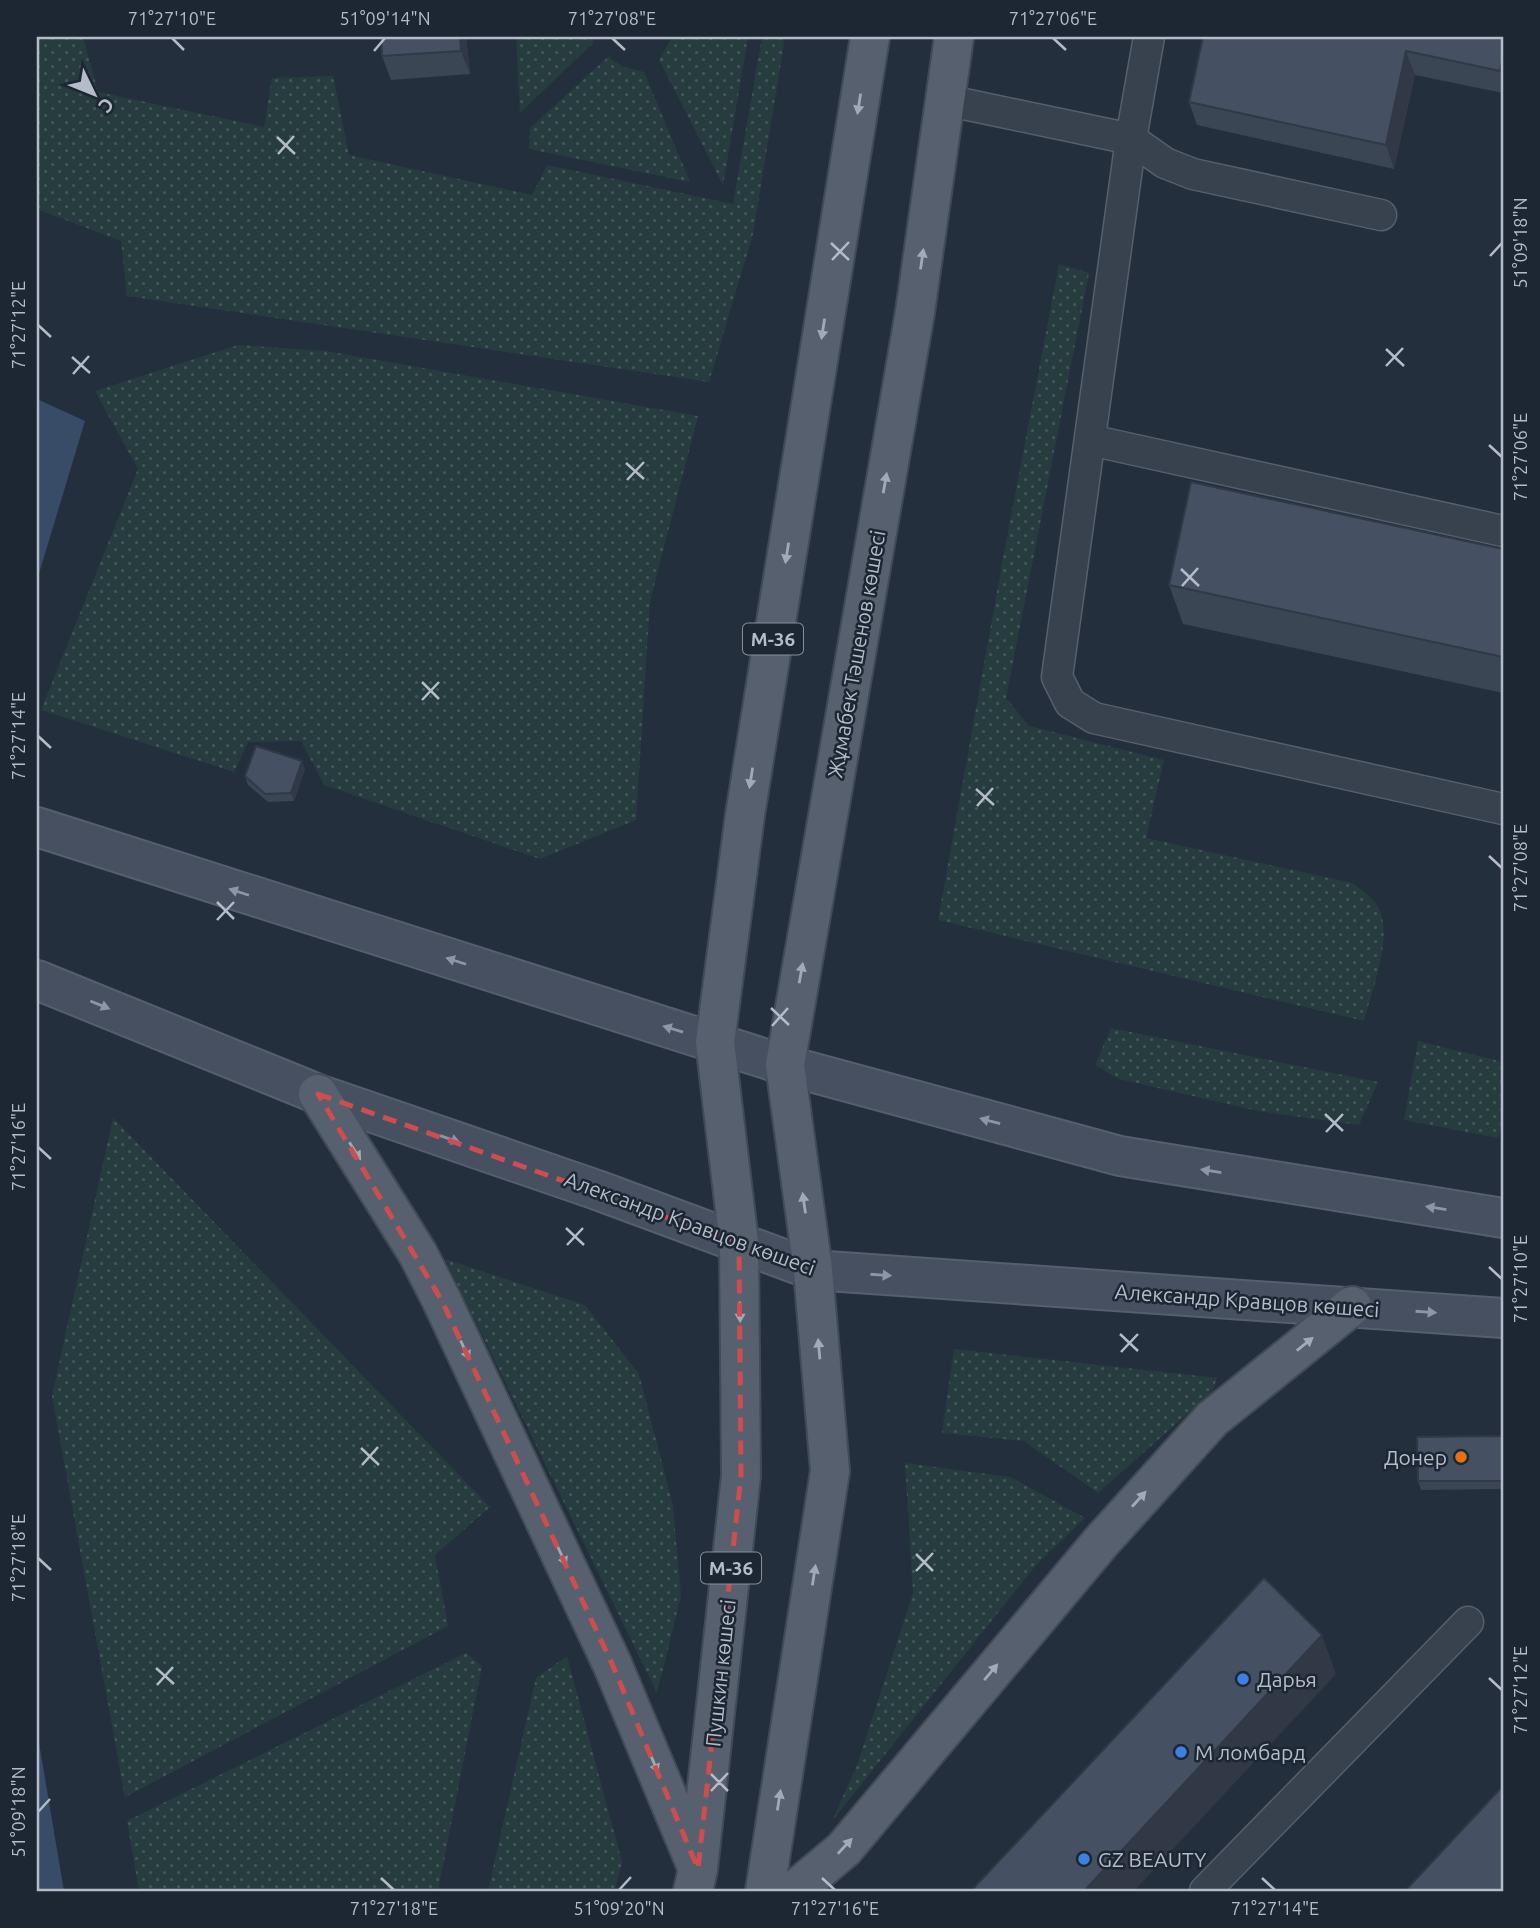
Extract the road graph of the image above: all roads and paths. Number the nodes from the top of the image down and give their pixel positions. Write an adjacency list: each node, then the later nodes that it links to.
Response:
1 (870, 37): 12 (main road, M-36, one-way to 12)
2 (954, 37): 4 (main road, Жұмабек Тәшенов көшесі)
3 (1149, 37): 5 (lane)
4 (945, 100): 5 (lane); 13 (main road, Жұмабек Тәшенов көшесі, one-way to 4)
5 (1131, 139): 6 (lane); 7 (lane)
6 (1381, 215)
7 (1090, 440): 8 (lane); 9 (lane)
8 (1503, 531)
9 (1503, 809)
10 (49, 831): 12 (main road, one-way to 10)
11 (37, 980): 14 (main road, Александр Кравцов көшесі, one-way to 14)
12 (715, 1042): 13 (main road); 16 (main road, M-36)
13 (785, 1065): 15 (main road, one-way to 13); 17 (main road, Жұмабек Тәшенов көшесі, one-way to 13)
14 (318, 1094): 16 (main road, Александр Кравцов көшесі, one-way to 16); 21 (main road, one-way to 21)
15 (1503, 1219)
16 (739, 1243): 17 (main road, Александр Кравцов көшесі); 21 (main road, Пушкин көшесі / M-36, one-way to 21)
17 (813, 1270): 18 (main road, Александр Кравцов көшесі, one-way to 18); 22 (main road, one-way to 17)
18 (1352, 1306): 19 (main road, Александр Кравцов көшесі, one-way to 19); 23 (main road, one-way to 18)
19 (1503, 1318)
20 (1468, 1622): 24 (lane)
21 (695, 1880)
22 (765, 1891)
23 (794, 1891)
24 (1205, 1891)

